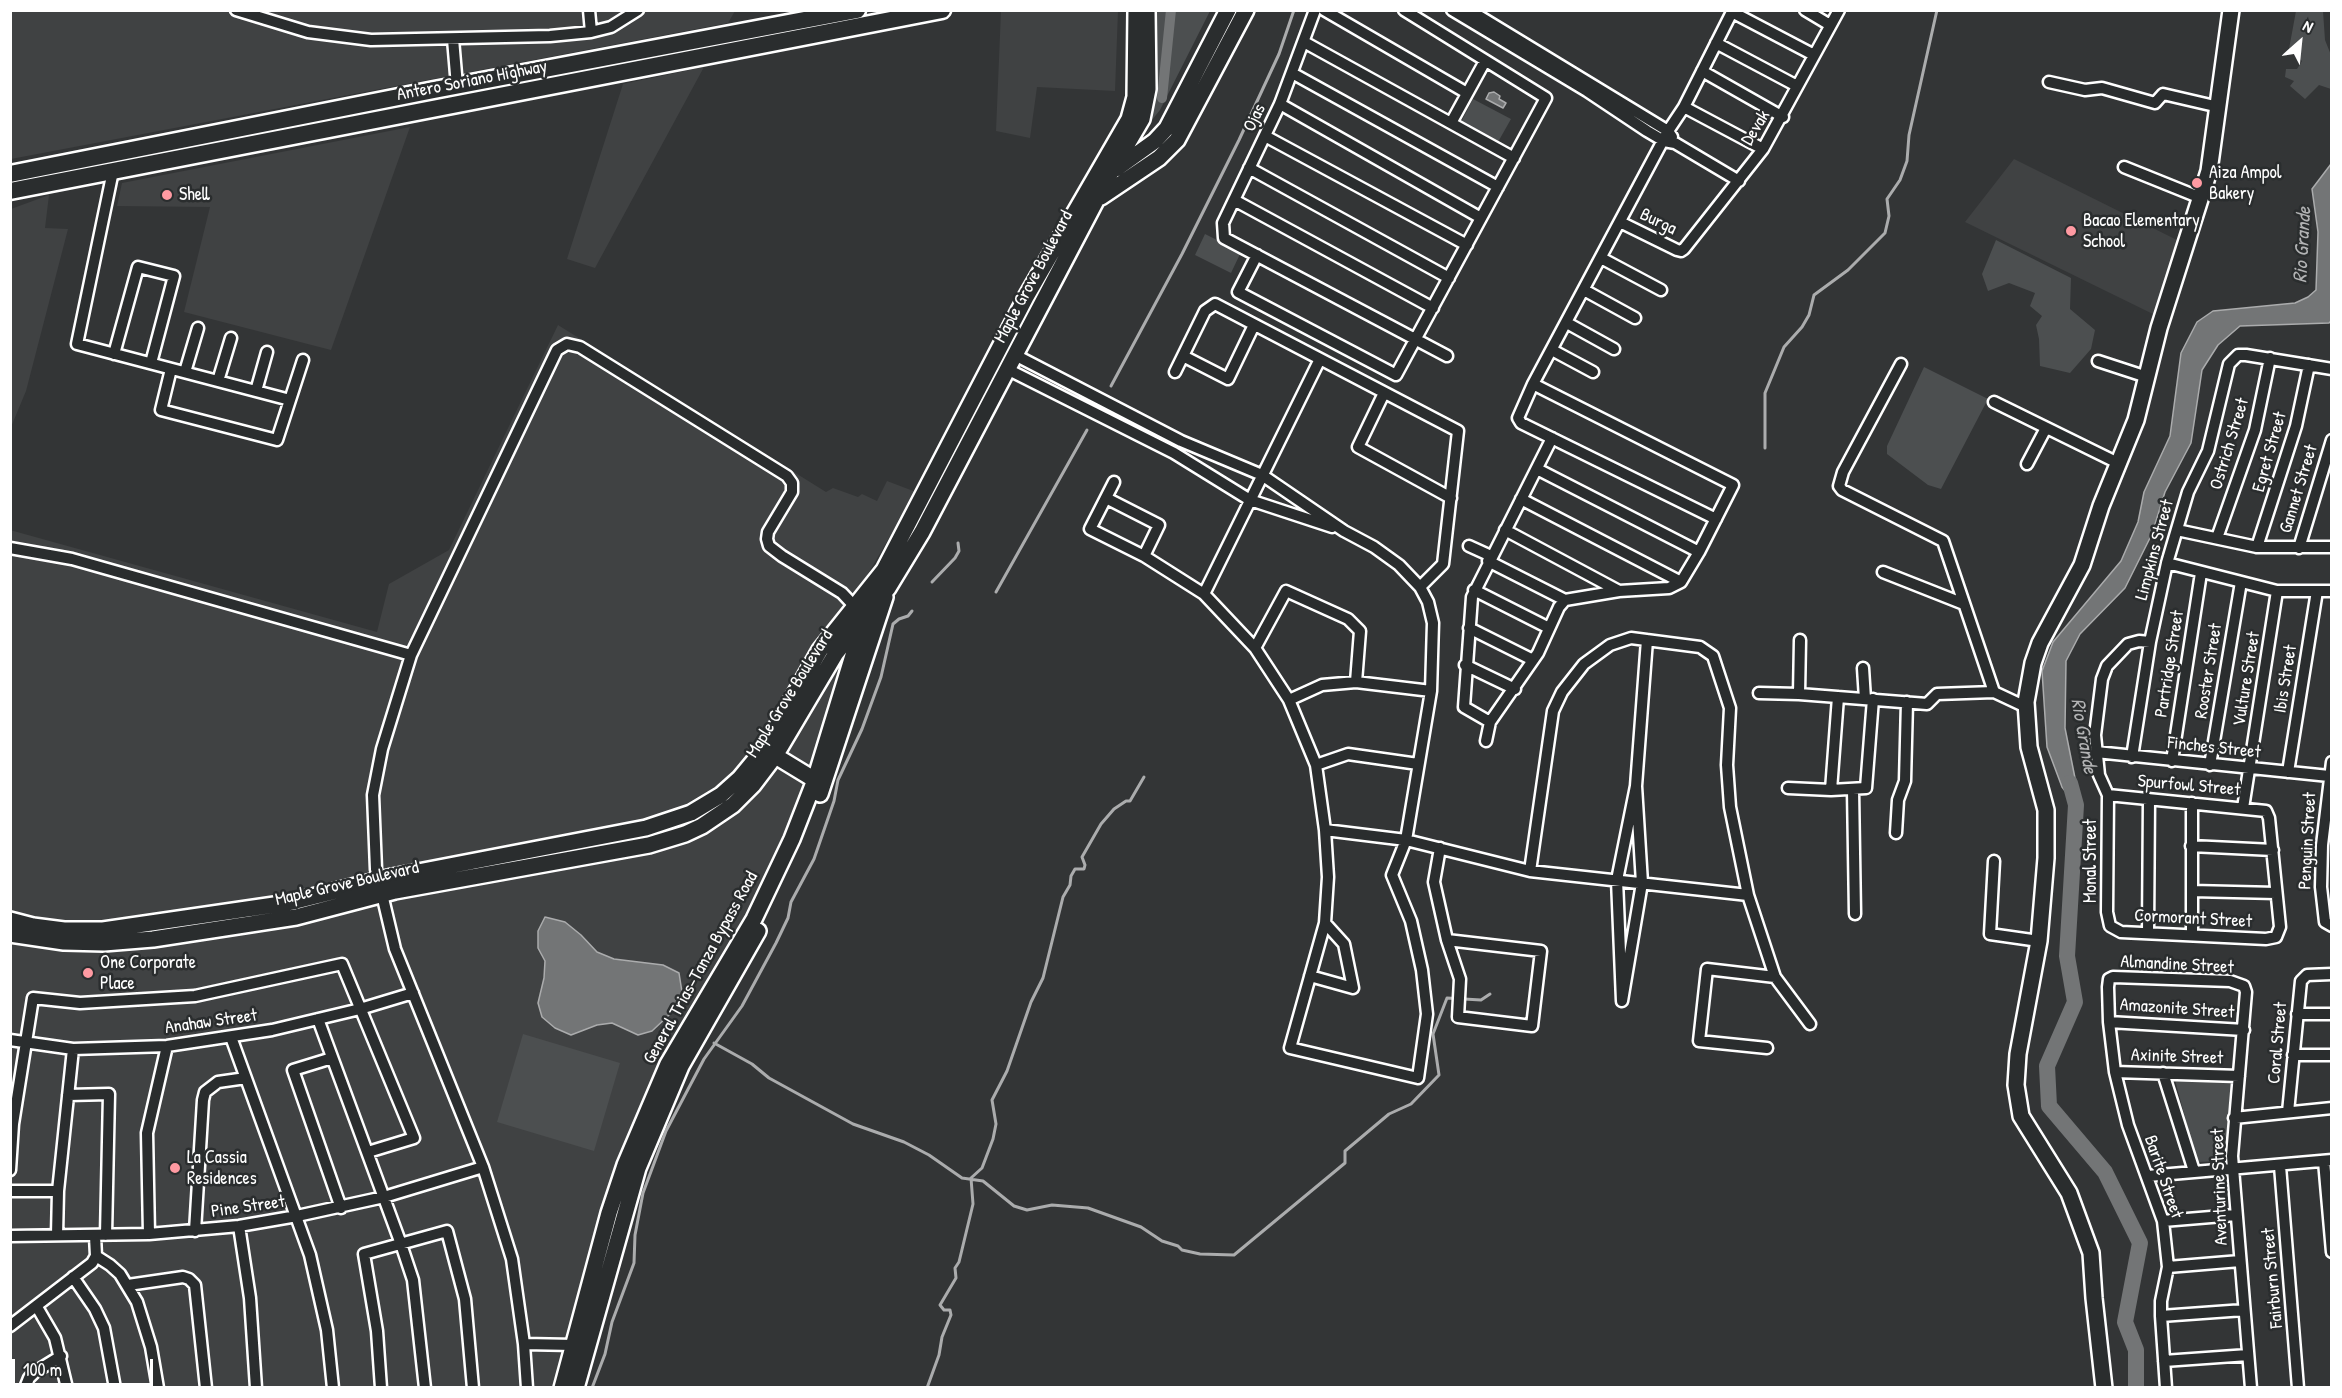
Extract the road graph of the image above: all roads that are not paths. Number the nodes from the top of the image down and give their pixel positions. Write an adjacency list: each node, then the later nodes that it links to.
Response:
1 (236, 10): 21 (street)
2 (589, 10): 20 (street)
3 (638, 10): 20 (street)
4 (857, 10): 29 (main road, Antero Soriano Highway)
5 (942, 10): 43 (main road, Antero Soriano Highway)
6 (1136, 10): 49 (main road)
7 (1147, 10): 44 (main road)
8 (1228, 10): 44 (main road)
9 (1246, 10): 49 (main road, Maple Grove Boulevard)
10 (1315, 10): 22 (street, Ojas)
11 (1324, 10): 31 (street)
12 (1404, 10): 25 (street)
13 (1452, 10): 38 (street)
14 (1469, 10): 38 (street)
15 (1805, 10): 19 (street)
16 (1839, 10): 19 (street, Devak)
17 (2231, 10): 34 (main road)
18 (1732, 11): 23 (street); 24 (street)
19 (1830, 25): 24 (street, Devak)
20 (591, 33): 21 (street)
21 (453, 39): 29 (street)
22 (1304, 42): 27 (street, Ojas); 36 (street)
23 (1716, 43): 26 (street); 30 (street)
24 (1814, 55): 30 (street, Devak)
25 (1485, 61): 31 (street); 40 (street)
26 (1702, 71): 33 (street); 35 (street)
27 (1292, 73): 32 (street, Ojas); 47 (street)
28 (2049, 82): 34 (street)
29 (457, 86): 45 (main road, Antero Soriano Highway)
30 (1797, 86): 35 (street, Devak)
31 (1467, 93): 36 (street)
32 (1280, 104): 37 (street, Ojas); 52 (street)
33 (1684, 107): 38 (street); 39 (street)
34 (2219, 107): 50 (main road)
35 (1783, 117): 39 (street, Devak)
36 (1451, 123): 40 (street)
37 (1265, 136): 42 (street, Ojas); 54 (street)
38 (1669, 138): 46 (street); 53 (street)
39 (1763, 149): 46 (street, Devak)
40 (1514, 158): 47 (street)
41 (2124, 167): 50 (street)
42 (1249, 168): 51 (street, Ojas); 58 (street)
43 (113, 171): 48 (main road, Antero Soriano Highway); 71 (street)
44 (1111, 172): 49 (main road)
45 (10, 174)
46 (1739, 181): 55 (street, Devak)
47 (1498, 187): 52 (street)
48 (10, 191)
49 (1093, 194): 72 (main road, Maple Grove Boulevard); 123 (main road, Maple Grove Boulevard)
50 (2201, 198): 88 (main road)
51 (1234, 200): 56 (street, Ojas); 61 (street)
52 (1482, 218): 54 (street)
53 (1620, 222): 55 (street, Burga); 57 (street)
54 (1467, 245): 58 (street)
55 (1681, 251)
56 (1257, 255): 67 (street); 67 (street)
57 (1601, 258): 59 (street); 60 (street)
58 (1449, 278): 61 (street)
59 (1584, 290): 62 (street); 63 (street)
60 (1661, 290)
61 (1433, 308): 67 (street)
62 (1635, 318)
63 (1567, 323): 68 (street); 69 (street)
64 (1254, 325): 73 (street); 73 (street); 76 (street)
65 (198, 328): 85 (street)
66 (231, 338): 89 (street)
67 (1416, 340): 74 (street)
68 (1614, 349)
69 (1552, 350): 87 (street); 90 (street)
70 (267, 352): 91 (street)
71 (114, 354): 79 (street); 79 (street)
72 (1015, 354): 83 (main road, Maple Grove Boulevard); 98 (street)
73 (1183, 356): 86 (street)
74 (1447, 356)
75 (2270, 358): 81 (street); 111 (street, Limpkins Street); 113 (street, Ostrich Street)
76 (1320, 359): 92 (street); 103 (street)
77 (303, 360): 93 (street)
78 (2098, 361): 88 (street)
79 (151, 363): 82 (street)
80 (1901, 364): 137 (street)
81 (2309, 365): 84 (street); 115 (street, Egret Street)
82 (171, 369): 85 (street); 93 (street)
83 (1007, 369): 99 (street); 129 (main road, Maple Grove Boulevard)
84 (2331, 369)
85 (185, 372): 89 (street)
86 (1175, 372)
87 (1593, 372)
88 (2147, 377): 100 (main road)
89 (218, 381): 91 (street)
90 (1533, 384): 96 (street); 109 (street)
91 (256, 391): 93 (street)
92 (1384, 393): 106 (street); 106 (street)
93 (290, 400)
94 (1994, 402): 95 (street)
95 (2046, 428): 100 (street); 101 (street)
96 (1552, 438): 102 (street); 109 (street)
97 (2331, 440): 118 (street, Gannet Street)
98 (1180, 441): 99 (street); 103 (street)
99 (1174, 453): 108 (street)
100 (2118, 463): 159 (main road)
101 (2027, 464)
102 (1537, 469): 107 (street); 119 (street)
103 (1262, 476): 108 (street); 112 (street)
104 (1114, 482): 105 (street)
105 (1106, 498): 120 (street); 120 (street)
106 (1451, 498): 128 (street)
107 (1521, 499): 110 (street); 126 (street)
108 (1250, 500): 112 (street); 135 (street)
109 (1716, 519): 119 (street)
110 (1505, 530): 121 (street); 131 (street)
111 (2177, 530): 113 (street); 122 (street, Limpkins Street)
112 (1344, 531): 128 (street)
113 (2217, 538): 115 (street)
114 (1469, 546): 121 (street)
115 (2257, 547): 118 (street)
116 (2331, 547): 118 (street)
117 (10, 548): 145 (street)
118 (2299, 548)
119 (1700, 552): 126 (street)
120 (1144, 556): 135 (street)
121 (1490, 559): 130 (street); 136 (street)
122 (2167, 563): 125 (street); 143 (street, Limpkins Street)
123 (884, 570): 138 (main road, General Trias–Tanza Bypass Road)
124 (1883, 572): 137 (street)
125 (2201, 573): 127 (street); 165 (street, Partridge Street)
126 (1681, 582): 131 (street)
127 (2241, 582): 132 (street); 169 (street, Rooster Street)
128 (1420, 587): 151 (street)
129 (888, 588): 138 (main road, Maple Grove Boulevard); 287 (main road, General Trias–Tanza Bypass Road)
130 (1474, 590): 139 (street); 140 (street)
131 (1618, 591): 136 (street)
132 (2277, 591): 133 (street); 170 (street, Vulture Street)
133 (2317, 591): 134 (street); 171 (street, Ibis Street)
134 (2331, 591)
135 (1204, 594): 144 (street)
136 (1565, 600): 140 (street)
137 (1964, 604): 152 (street)
138 (860, 611): 145 (street); 162 (main road, Maple Grove Boulevard); 173 (main road, General Trias–Tanza Bypass Road)
139 (1470, 628): 146 (street); 147 (street)
140 (1549, 628): 146 (street)
141 (1647, 640): 174 (street); 190 (street); 197 (street)
142 (1800, 640): 154 (street)
143 (2150, 642): 163 (street); 164 (street, Limpkins Street)
144 (1255, 648): 149 (street); 157 (street)
145 (411, 655): 193 (street)
146 (1533, 660): 150 (street)
147 (1466, 665): 150 (street); 160 (street)
148 (1863, 668): 156 (street)
149 (1356, 682): 151 (street); 157 (street)
150 (1515, 689): 160 (street)
151 (1431, 691): 167 (street)
152 (1994, 692): 158 (street); 159 (street)
153 (1760, 693): 154 (street)
154 (1799, 694): 155 (street)
155 (1838, 697): 156 (street); 177 (street)
156 (1869, 699): 158 (street); 176 (street)
157 (1289, 700): 168 (street)
158 (1907, 702): 183 (street)
159 (2026, 707): 207 (main road)
160 (1490, 722): 161 (street)
161 (1486, 741)
162 (770, 752): 173 (main road); 193 (main road, Maple Grove Boulevard)
163 (2096, 752): 164 (street, Finches Street); 178 (street)
164 (2132, 757): 165 (street, Finches Street)
165 (2172, 761): 169 (street, Finches Street)
166 (2331, 762): 172 (street, Penguin Street)
167 (1418, 764): 168 (street); 184 (street)
168 (1316, 765): 182 (street)
169 (2211, 765): 170 (street, Finches Street)
170 (2249, 768): 171 (street, Finches Street); 181 (street, Vulture Street)
171 (2288, 772): 172 (street, Finches Street)
172 (2329, 776): 185 (street, Penguin Street)
173 (815, 780): 271 (main road, General Trias–Tanza Bypass Road)
174 (1636, 786): 191 (street); 192 (street)
175 (1788, 788): 177 (street)
176 (1853, 789): 177 (street); 198 (street)
177 (1831, 790)
178 (2108, 795): 179 (street, Spurfowl Street); 202 (street, Monal Street)
179 (2149, 799): 180 (street, Spurfowl Street); 203 (street)
180 (2192, 803): 181 (street, Spurfowl Street); 186 (street)
181 (2244, 808): 188 (street, Spurfowl Street)
182 (1325, 830): 184 (street); 200 (street)
183 (1896, 833)
184 (1406, 840): 187 (street); 209 (street)
185 (2327, 845): 194 (street, Penguin Street)
186 (2192, 846): 188 (street); 195 (street)
187 (1440, 848): 190 (street); 206 (street)
188 (2273, 850): 196 (street)
189 (1994, 861): 207 (street)
190 (1530, 871): 191 (street)
191 (1617, 880): 192 (street); 192 (street)
192 (1642, 883): 197 (street)
193 (380, 887): 199 (main road, Maple Grove Boulevard); 204 (main road, Maple Grove Boulevard); 213 (street)
194 (2326, 887): 201 (street, Penguin Street)
195 (2192, 891): 196 (street); 205 (street)
196 (2276, 893): 205 (street, Cormorant Street)
197 (1748, 895): 210 (street)
198 (1855, 914)
199 (10, 920)
200 (1325, 923): 209 (street); 209 (street)
201 (2328, 924)
202 (2110, 926): 203 (street, Cormorant Street)
203 (2148, 933): 205 (street, Cormorant Street)
204 (10, 934)
205 (2192, 935)
206 (1447, 940): 206 (street)
207 (2039, 941): 288 (main road)
208 (2331, 974): 215 (street, Coral Street)
209 (1310, 976)
210 (1775, 977): 219 (street); 225 (street)
211 (2109, 979): 212 (street, Almandine Street); 218 (street, Barite Street)
212 (2244, 986): 220 (street, Aventurine Street)
213 (413, 993): 214 (street, Anahaw Street); 241 (street)
214 (360, 1009): 217 (street, Anahaw Street); 223 (street); 238 (street)
215 (2297, 1014): 216 (street); 227 (street, Coral Street)
216 (2331, 1014)
217 (318, 1019): 221 (street, Anahaw Street); 229 (street)
218 (2109, 1022): 220 (street, Amazonite Street); 230 (street, Barite Street)
219 (1810, 1024)
220 (2244, 1030): 232 (street, Aventurine Street)
221 (231, 1037): 224 (street, Anahaw Street); 233 (street)
222 (10, 1040): 223 (street, Anahaw Street)
223 (25, 1043): 226 (street, Anahaw Street); 242 (street)
224 (167, 1046): 226 (street, Anahaw Street); 255 (street)
225 (1767, 1048)
226 (73, 1049): 234 (street)
227 (2293, 1055): 228 (street); 236 (street, Coral Street)
228 (2331, 1056)
229 (332, 1058): 238 (street); 249 (street)
230 (2115, 1072): 231 (street, Axinite Street); 245 (street, Barite Street)
231 (2163, 1073): 232 (street, Axinite Street); 244 (street)
232 (2239, 1076): 237 (street, Aventurine Street)
233 (246, 1078): 251 (street); 254 (street)
234 (68, 1095): 247 (street); 257 (street)
235 (2331, 1108): 236 (street)
236 (2288, 1112): 237 (street)
237 (2234, 1118): 243 (street, Aventurine Street)
238 (368, 1152): 248 (street)
239 (2328, 1160): 240 (street); 260 (street)
240 (2280, 1166): 243 (street); 291 (street, Fairburn Street)
241 (483, 1167): 248 (street, Pine Street); 270 (street)
242 (10, 1170)
243 (2232, 1170): 244 (street); 250 (street, Aventurine Street)
244 (2194, 1171): 245 (street)
245 (2148, 1176): 252 (street, Barite Street)
246 (10, 1191): 247 (street)
247 (58, 1191): 256 (street)
248 (384, 1197): 249 (street, Pine Street); 259 (street)
249 (341, 1208): 251 (street, Pine Street)
250 (2235, 1215): 252 (street); 262 (street, Aventurine Street)
251 (297, 1216): 253 (street, Pine Street); 281 (street)
252 (2163, 1221): 263 (street, Barite Street)
253 (239, 1226): 254 (street, Pine Street); 280 (street)
254 (195, 1231): 255 (street, Pine Street)
255 (149, 1234): 257 (street, Pine Street)
256 (57, 1235): 257 (street, Pine Street); 258 (street, Pine Street)
257 (100, 1235): 261 (street)
258 (10, 1236)
259 (401, 1244): 282 (street); 283 (street); 284 (street)
260 (2331, 1252)
261 (96, 1256): 264 (street); 265 (street)
262 (2240, 1261): 263 (street); 267 (street, Aventurine Street)
263 (2168, 1267): 268 (street, Barite Street)
264 (73, 1277): 266 (street); 277 (street)
265 (128, 1285): 278 (street); 279 (street)
266 (37, 1307): 269 (street); 273 (street)
267 (2244, 1310): 268 (street); 272 (street, Aventurine Street)
268 (2161, 1316): 274 (street, Barite Street)
269 (10, 1326)
270 (524, 1344): 271 (street); 285 (street)
271 (574, 1345): 286 (main road, General Trias–Tanza Bypass Road)
272 (2248, 1355): 274 (street); 290 (street, Aventurine Street)
273 (61, 1356): 275 (street); 276 (street)
274 (2164, 1361): 289 (street, Barite Street)
275 (25, 1388)
276 (67, 1388)
277 (115, 1388)
278 (158, 1388)
279 (206, 1388)
280 (256, 1388)
281 (333, 1388)
282 (381, 1388)
283 (425, 1388)
284 (473, 1388)
285 (526, 1388)
286 (562, 1388)
287 (576, 1388)
288 (2104, 1388)
289 (2166, 1388)
290 (2251, 1388)
291 (2298, 1388)

